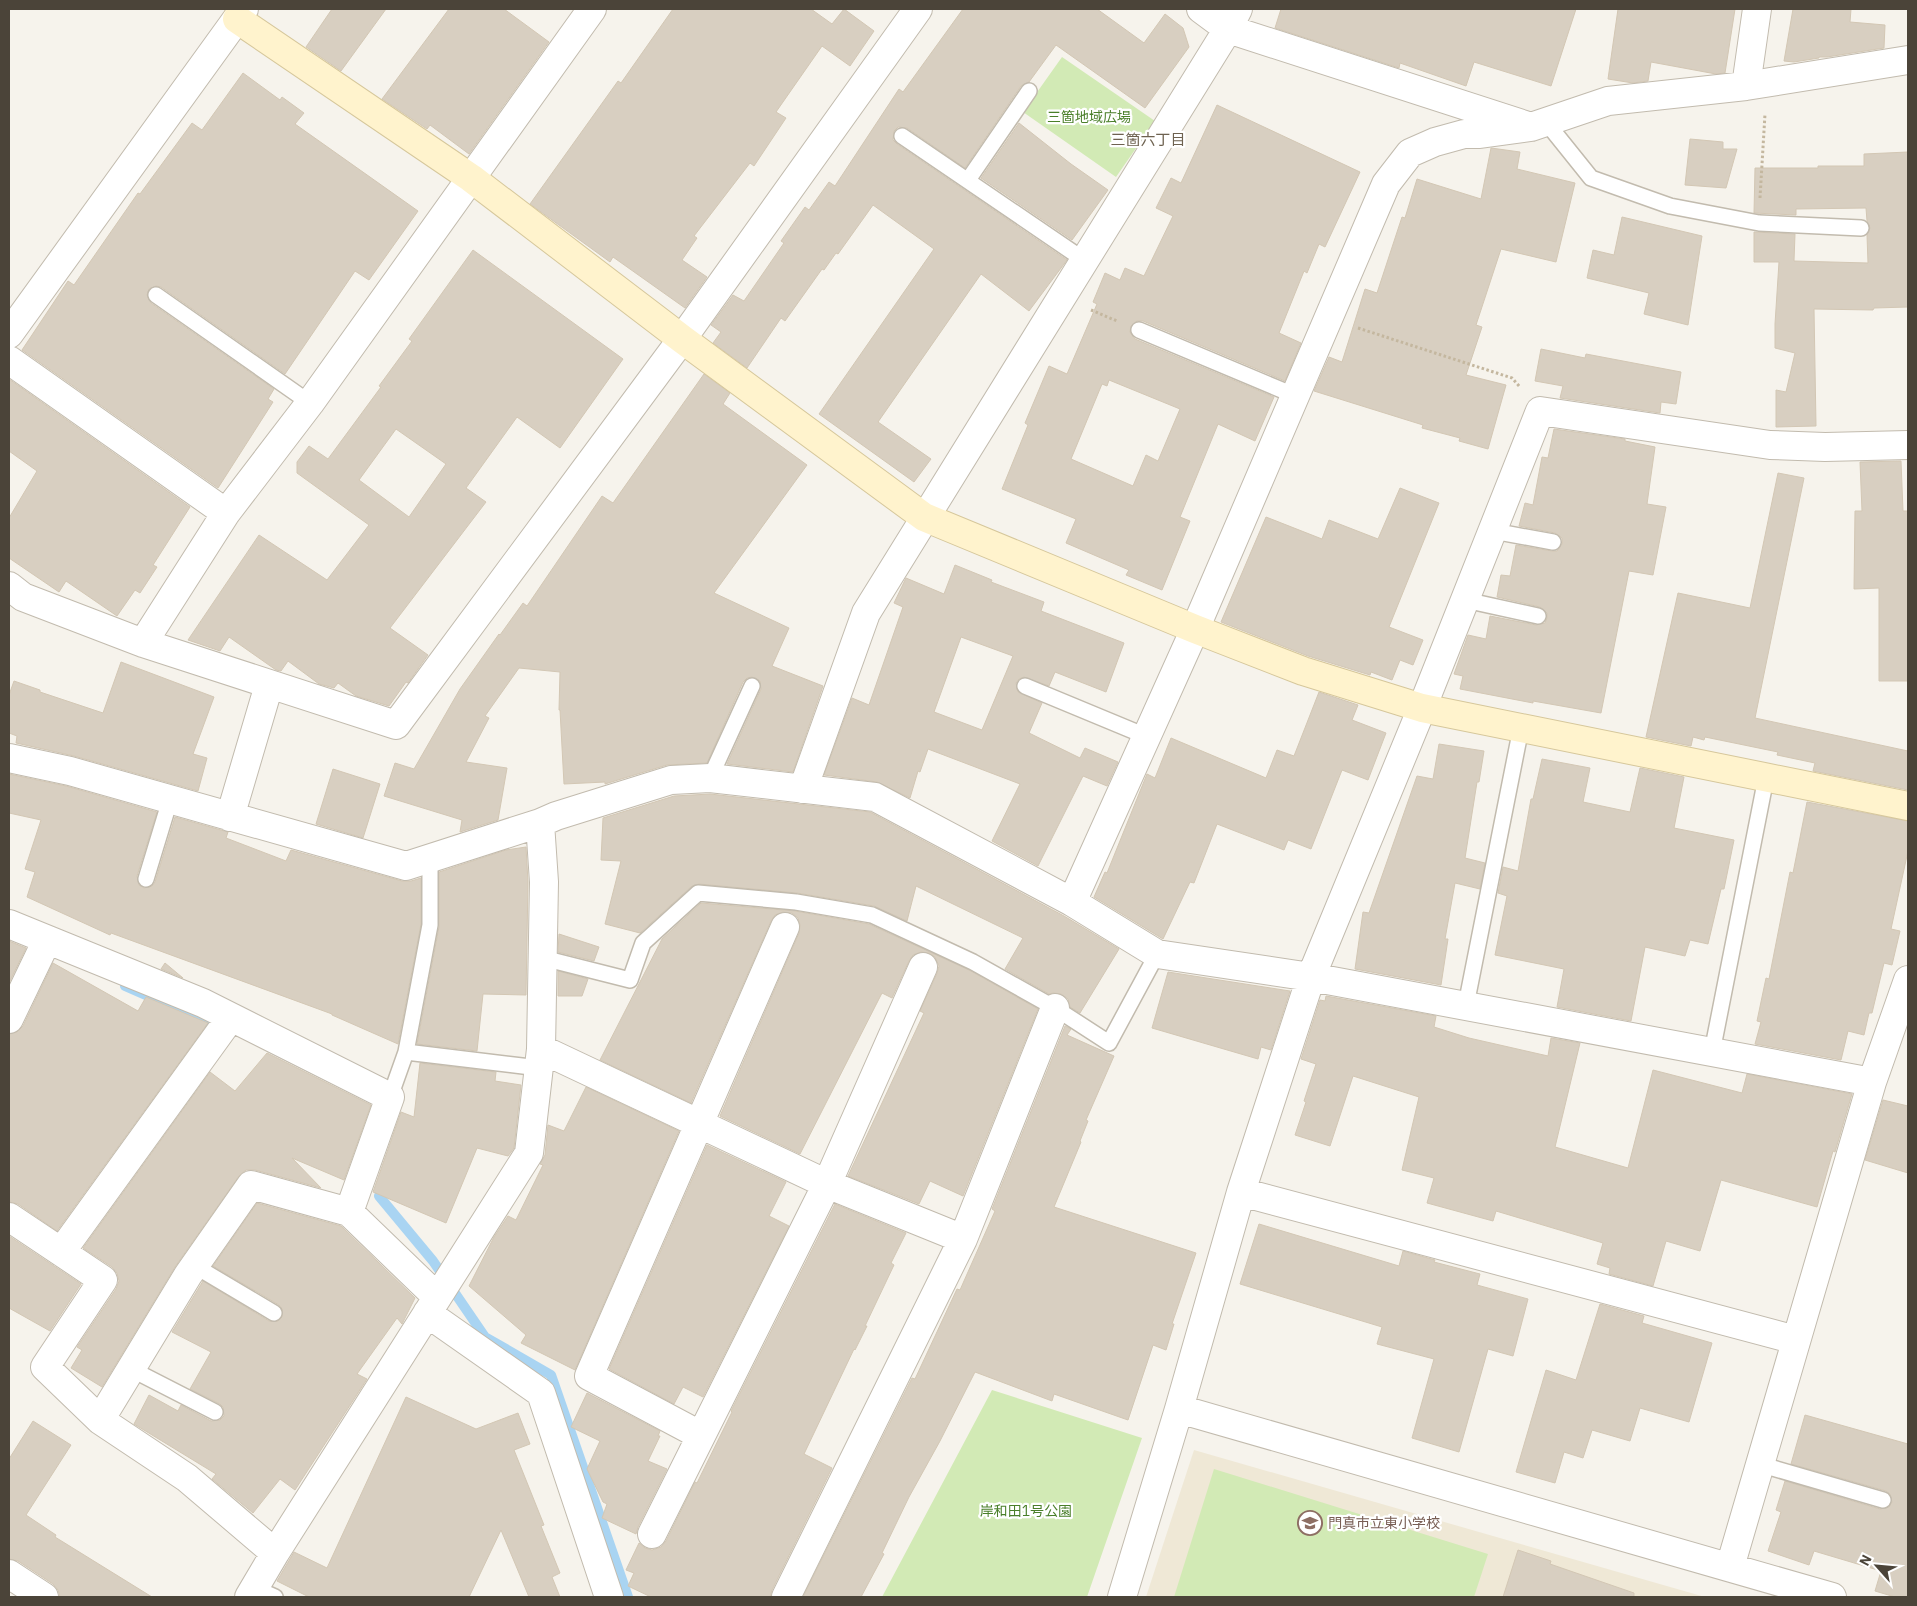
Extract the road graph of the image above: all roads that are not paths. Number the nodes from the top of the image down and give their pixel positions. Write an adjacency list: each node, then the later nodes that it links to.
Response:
1 (592, 9): 12 (street)
2 (918, 9): 19 (street)
3 (1201, 9): 6 (street)
4 (1757, 9): 8 (street)
5 (234, 12): 12 (street); 18 (street)
6 (1233, 19): 10 (street); 15 (street)
7 (1908, 60): 8 (street)
8 (1756, 84): 10 (street)
9 (1030, 91): 13 (lane)
10 (1538, 125): 14 (lane); 21 (street)
11 (902, 136): 13 (lane)
12 (471, 178): 19 (street); 22 (street)
13 (968, 180): 15 (lane)
14 (1861, 228)
15 (1084, 260): 25 (street)
16 (156, 295): 22 (lane)
17 (1139, 330): 21 (lane)
18 (9, 334)
19 (682, 338): 25 (street); 33 (street)
20 (9, 360): 24 (street)
21 (1296, 396): 31 (street)
22 (310, 403): 24 (street)
23 (1908, 446): 26 (street)
24 (226, 513): 32 (street)
25 (924, 517): 31 (street); 42 (street)
26 (1493, 531): 27 (lane); 29 (street)
27 (1553, 542)
28 (9, 586): 32 (street)
29 (1465, 600): 30 (lane); 36 (street)
30 (1538, 616)
31 (1195, 629): 36 (street); 38 (street)
32 (143, 643): 33 (street)
33 (269, 685): 45 (street)
34 (752, 686): 40 (lane)
35 (1025, 686): 38 (lane)
36 (1422, 708): 37 (street); 56 (street)
37 (1521, 728): 41 (street); 58 (lane)
38 (1148, 737): 49 (street)
39 (9, 758): 43 (street)
40 (710, 778): 42 (street); 46 (street)
41 (1766, 778): 44 (street); 63 (lane)
42 (803, 789): 49 (street)
43 (170, 800): 45 (street); 48 (lane)
44 (1908, 806)
45 (230, 817): 47 (street)
46 (540, 823): 47 (street); 54 (street)
47 (430, 858): 62 (lane)
48 (146, 879)
49 (1072, 902): 53 (street)
50 (9, 924): 52 (street)
51 (785, 927): 67 (street)
52 (48, 940): 60 (street); 61 (street)
53 (1157, 954): 56 (street); 59 (lane)
54 (543, 958): 59 (lane); 64 (street)
55 (923, 967): 68 (street)
56 (1311, 976): 58 (street); 69 (street)
57 (1908, 980): 65 (street)
58 (1466, 1005): 63 (street)
59 (1056, 1008): 72 (street)
60 (231, 1017): 66 (street); 73 (street)
61 (9, 1020)
62 (406, 1052): 64 (lane); 66 (lane)
63 (1712, 1052): 65 (street)
64 (540, 1058): 67 (street); 75 (street)
65 (1872, 1082): 77 (street)
66 (390, 1097): 70 (street)
67 (699, 1122): 68 (street); 82 (street)
68 (827, 1184): 72 (street); 82 (street)
69 (1241, 1192): 77 (street); 79 (street)
70 (349, 1212): 74 (street); 75 (street)
71 (9, 1217): 73 (street)
72 (963, 1238): 93 (street)
73 (61, 1252): 81 (street)
74 (195, 1266): 76 (lane); 78 (street)
75 (432, 1305): 86 (street); 92 (street)
76 (274, 1313)
77 (1796, 1340): 83 (street)
78 (131, 1369): 80 (lane); 81 (street)
79 (1179, 1409): 87 (street); 94 (street)
80 (215, 1412)
81 (100, 1420): 86 (street)
82 (700, 1435): 85 (street)
83 (1759, 1464): 84 (lane); 87 (street)
84 (1883, 1500)
85 (652, 1534)
86 (275, 1553): 90 (street)
87 (1730, 1567): 89 (street)
88 (9, 1574): 91 (street)
89 (1792, 1591): 95 (street)
90 (260, 1594)
91 (44, 1597)
92 (609, 1597)
93 (786, 1597)
94 (1122, 1597)
95 (1832, 1597)

